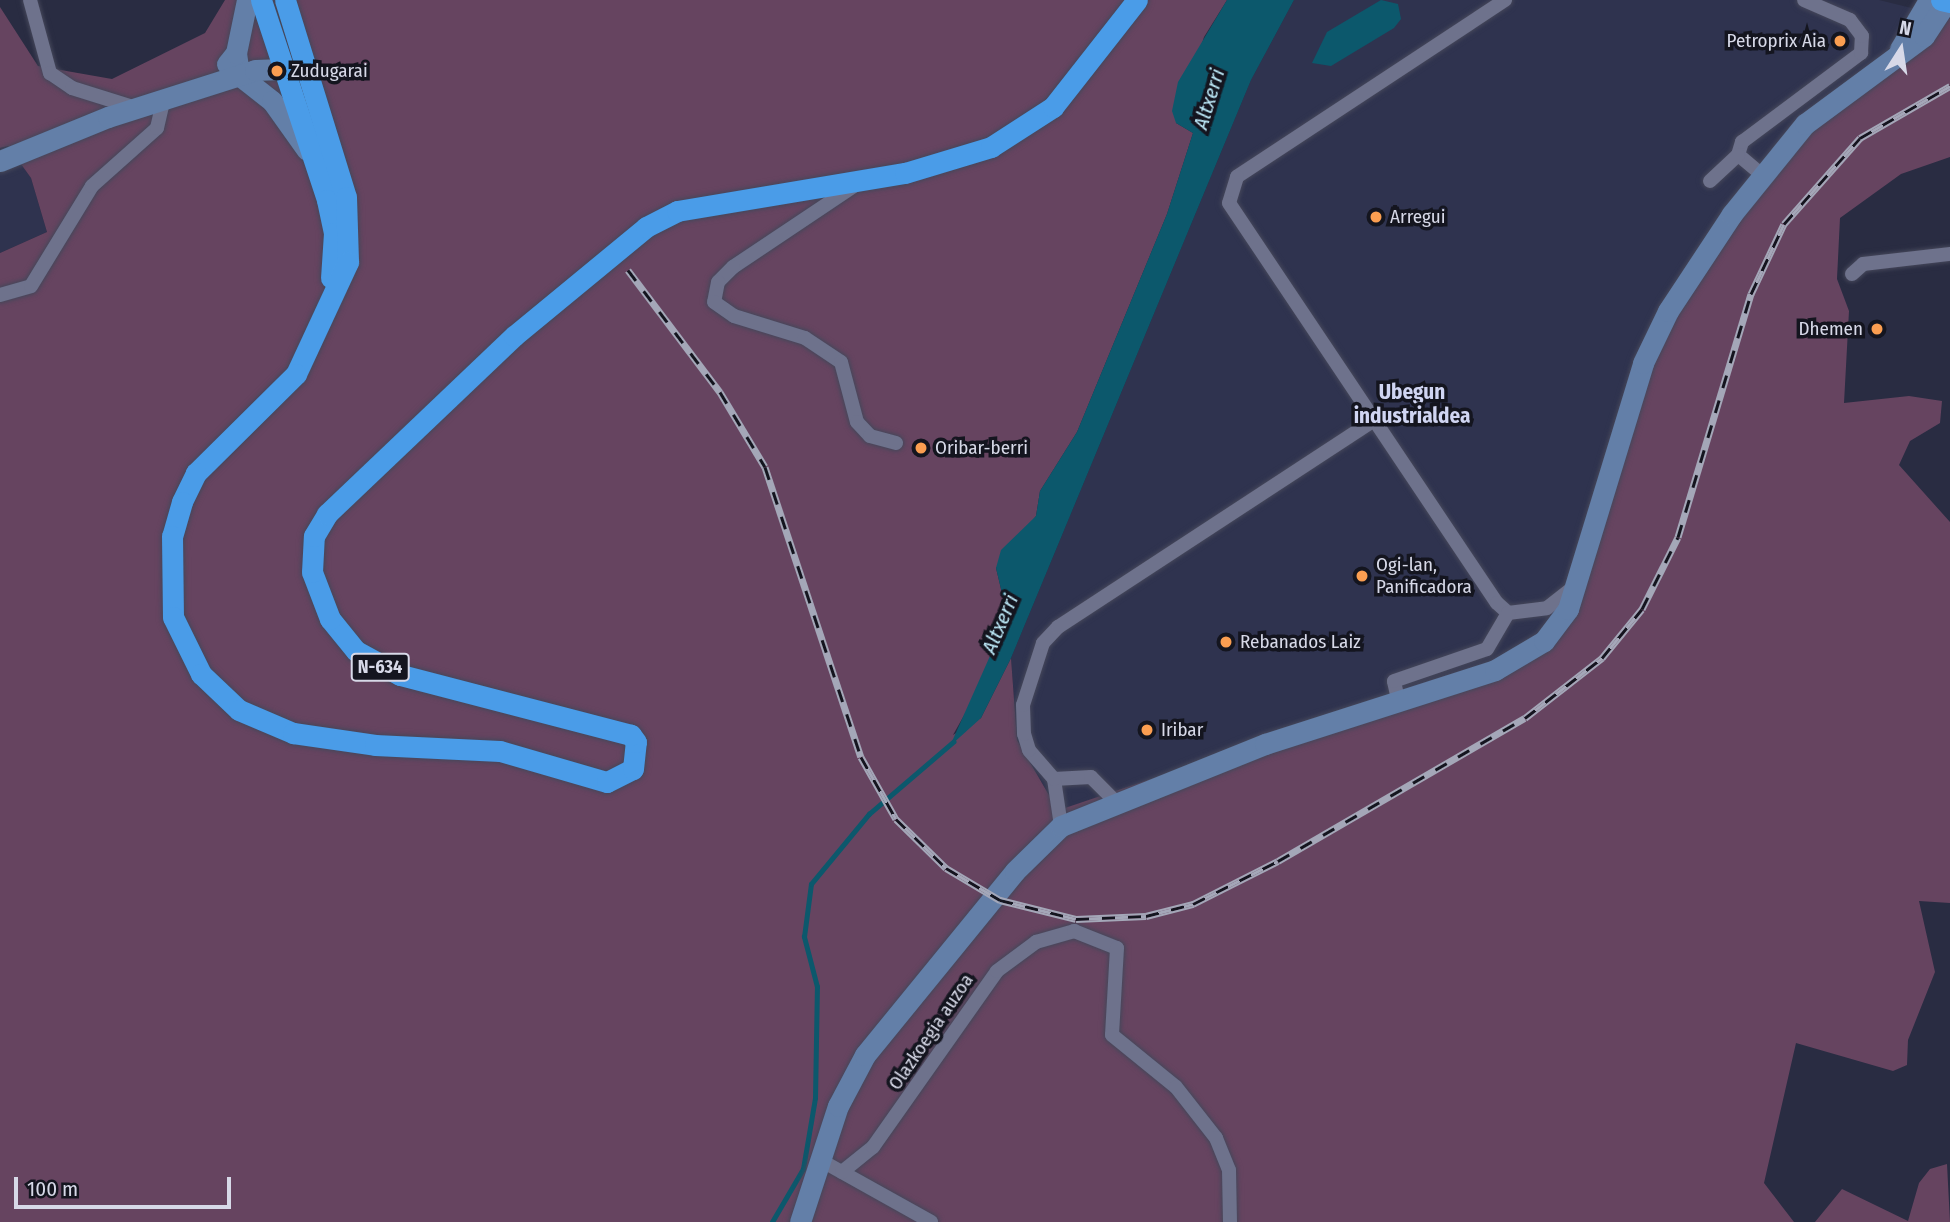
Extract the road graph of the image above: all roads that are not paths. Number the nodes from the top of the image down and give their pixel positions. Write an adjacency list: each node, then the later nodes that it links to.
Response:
1 (30, 0): 18 (street)
2 (247, 0): 13 (street)
3 (261, 0): 14 (highway, N-634)
4 (280, 0): 14 (highway)
5 (285, 0): 19 (highway, N-634)
6 (1137, 0): 24 (highway, N-634)
7 (1505, 0): 30 (street)
8 (1804, 0): 21 (street)
9 (1905, 0): 11 (street)
10 (1942, 1): 11 (street); 12 (street)
11 (1911, 30): 12 (street)
12 (1900, 49): 23 (street)
13 (236, 53): 15 (street); 16 (street)
14 (282, 69): 15 (street); 19 (highway); 20 (highway, N-634)
15 (244, 79): 16 (street); 20 (street)
16 (197, 91): 17 (street)
17 (163, 101): 18 (street); 28 (street)
18 (136, 108): 22 (street)
19 (332, 150): 29 (highway, N-634)
20 (310, 154): 29 (highway, N-634)
21 (1738, 155): 23 (street); 25 (street)
22 (0, 161)
23 (1761, 174): 32 (street)
24 (861, 181): 29 (highway, N-634); 31 (street)
25 (1710, 181)
26 (1950, 254): 27 (street)
27 (1852, 274)
28 (0, 295)
29 (325, 315)
30 (1374, 420): 33 (street); 35 (street)
31 (896, 443)
32 (1577, 585): 33 (street); 34 (street)
33 (1508, 612): 34 (street)
34 (1398, 699): 36 (street)
35 (1054, 779): 36 (street); 37 (street)
36 (1114, 800): 37 (street)
37 (1061, 826): 38 (street)
38 (822, 1161): 39 (street); 40 (street)
39 (842, 1172): 41 (street); 42 (street, Olazkoegia auzoa)
40 (800, 1222)
41 (931, 1222)
42 (1230, 1222)

